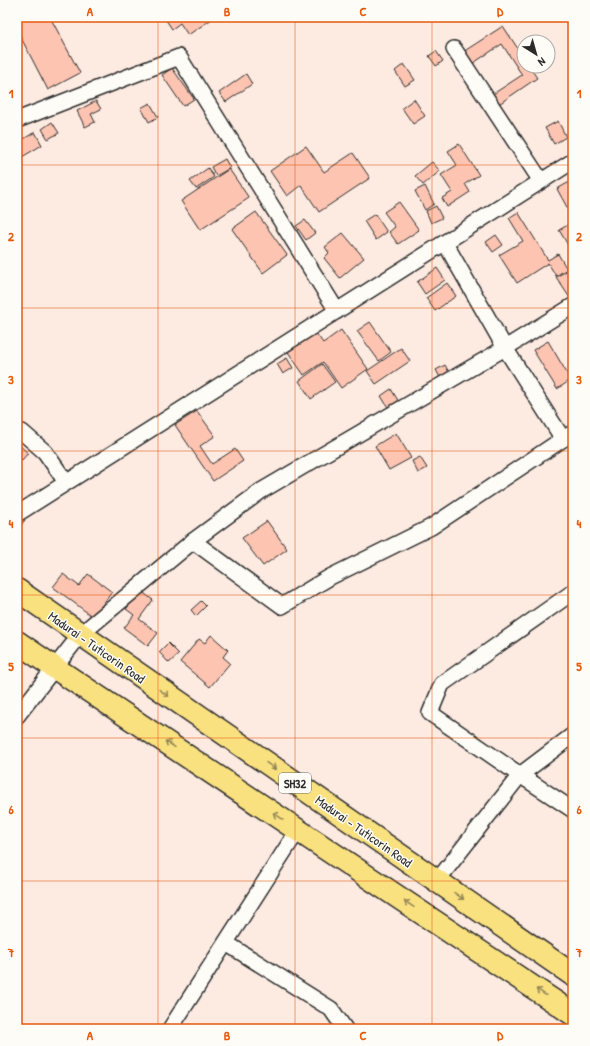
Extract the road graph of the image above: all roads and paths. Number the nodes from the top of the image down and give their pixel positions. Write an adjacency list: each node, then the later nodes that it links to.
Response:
1 (454, 49): 4 (street)
2 (17, 120): 7 (street)
3 (573, 161): 4 (street)
4 (541, 181): 5 (street)
5 (445, 243): 7 (street); 8 (street)
6 (573, 306): 8 (street)
7 (336, 311): 11 (street)
8 (505, 348): 10 (street); 13 (street)
9 (22, 432): 11 (street)
10 (568, 436): 13 (street)
11 (66, 482): 12 (street)
12 (17, 514)
13 (193, 540): 16 (street)
14 (17, 590): 16 (main road, Madurai - Tuticorin Road / SH32)
15 (573, 592): 21 (street)
16 (80, 635): 18 (street); 24 (main road, Madurai - Tuticorin Road / SH32, one-way to 24)
17 (17, 642): 18 (main road)
18 (55, 668): 19 (street); 23 (main road, one-way to 18)
19 (17, 716)
20 (573, 735): 21 (street)
21 (520, 775): 22 (street); 24 (street)
22 (573, 810)
23 (298, 830): 25 (street); 27 (main road, one-way to 23)
24 (437, 881): 26 (main road, Madurai - Tuticorin Road / SH32, one-way to 26)
25 (226, 943): 28 (street); 29 (street)
26 (573, 976)
27 (573, 1014)
28 (170, 1029)
29 (345, 1029)

